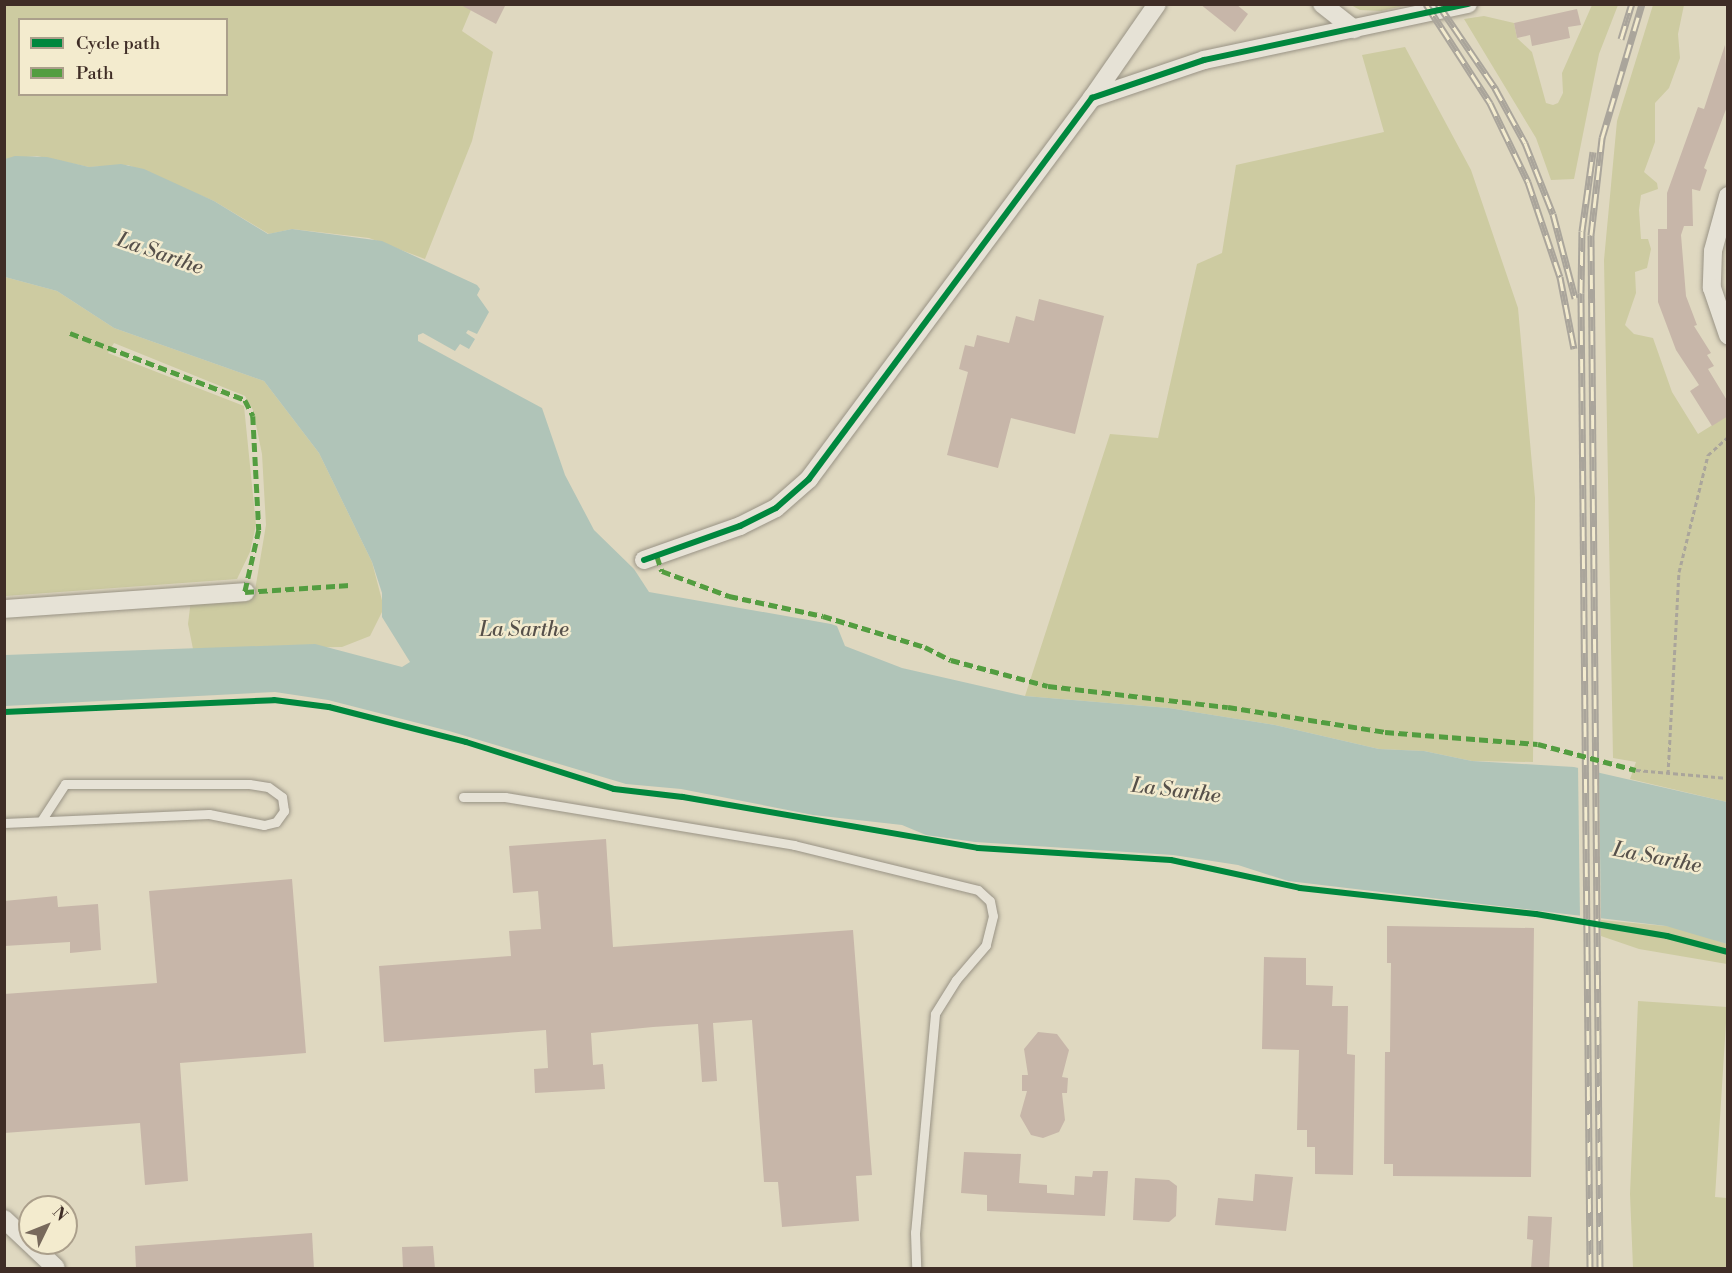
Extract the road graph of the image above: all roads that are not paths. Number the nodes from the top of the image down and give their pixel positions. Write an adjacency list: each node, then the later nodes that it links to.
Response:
1 (1156, 4): 5 (street)
2 (1322, 4): 4 (street)
3 (1468, 4): 4 (street)
4 (1354, 28): 5 (street)
5 (1092, 98): 8 (street)
6 (1726, 207): 7 (street)
7 (1728, 335)
8 (644, 560)
9 (245, 592): 10 (street)
10 (4, 609)
11 (463, 797): 16 (lane)
12 (40, 821): 12 (lane); 13 (lane)
13 (4, 823)
14 (4, 1219): 15 (street)
15 (56, 1269)
16 (916, 1269)

